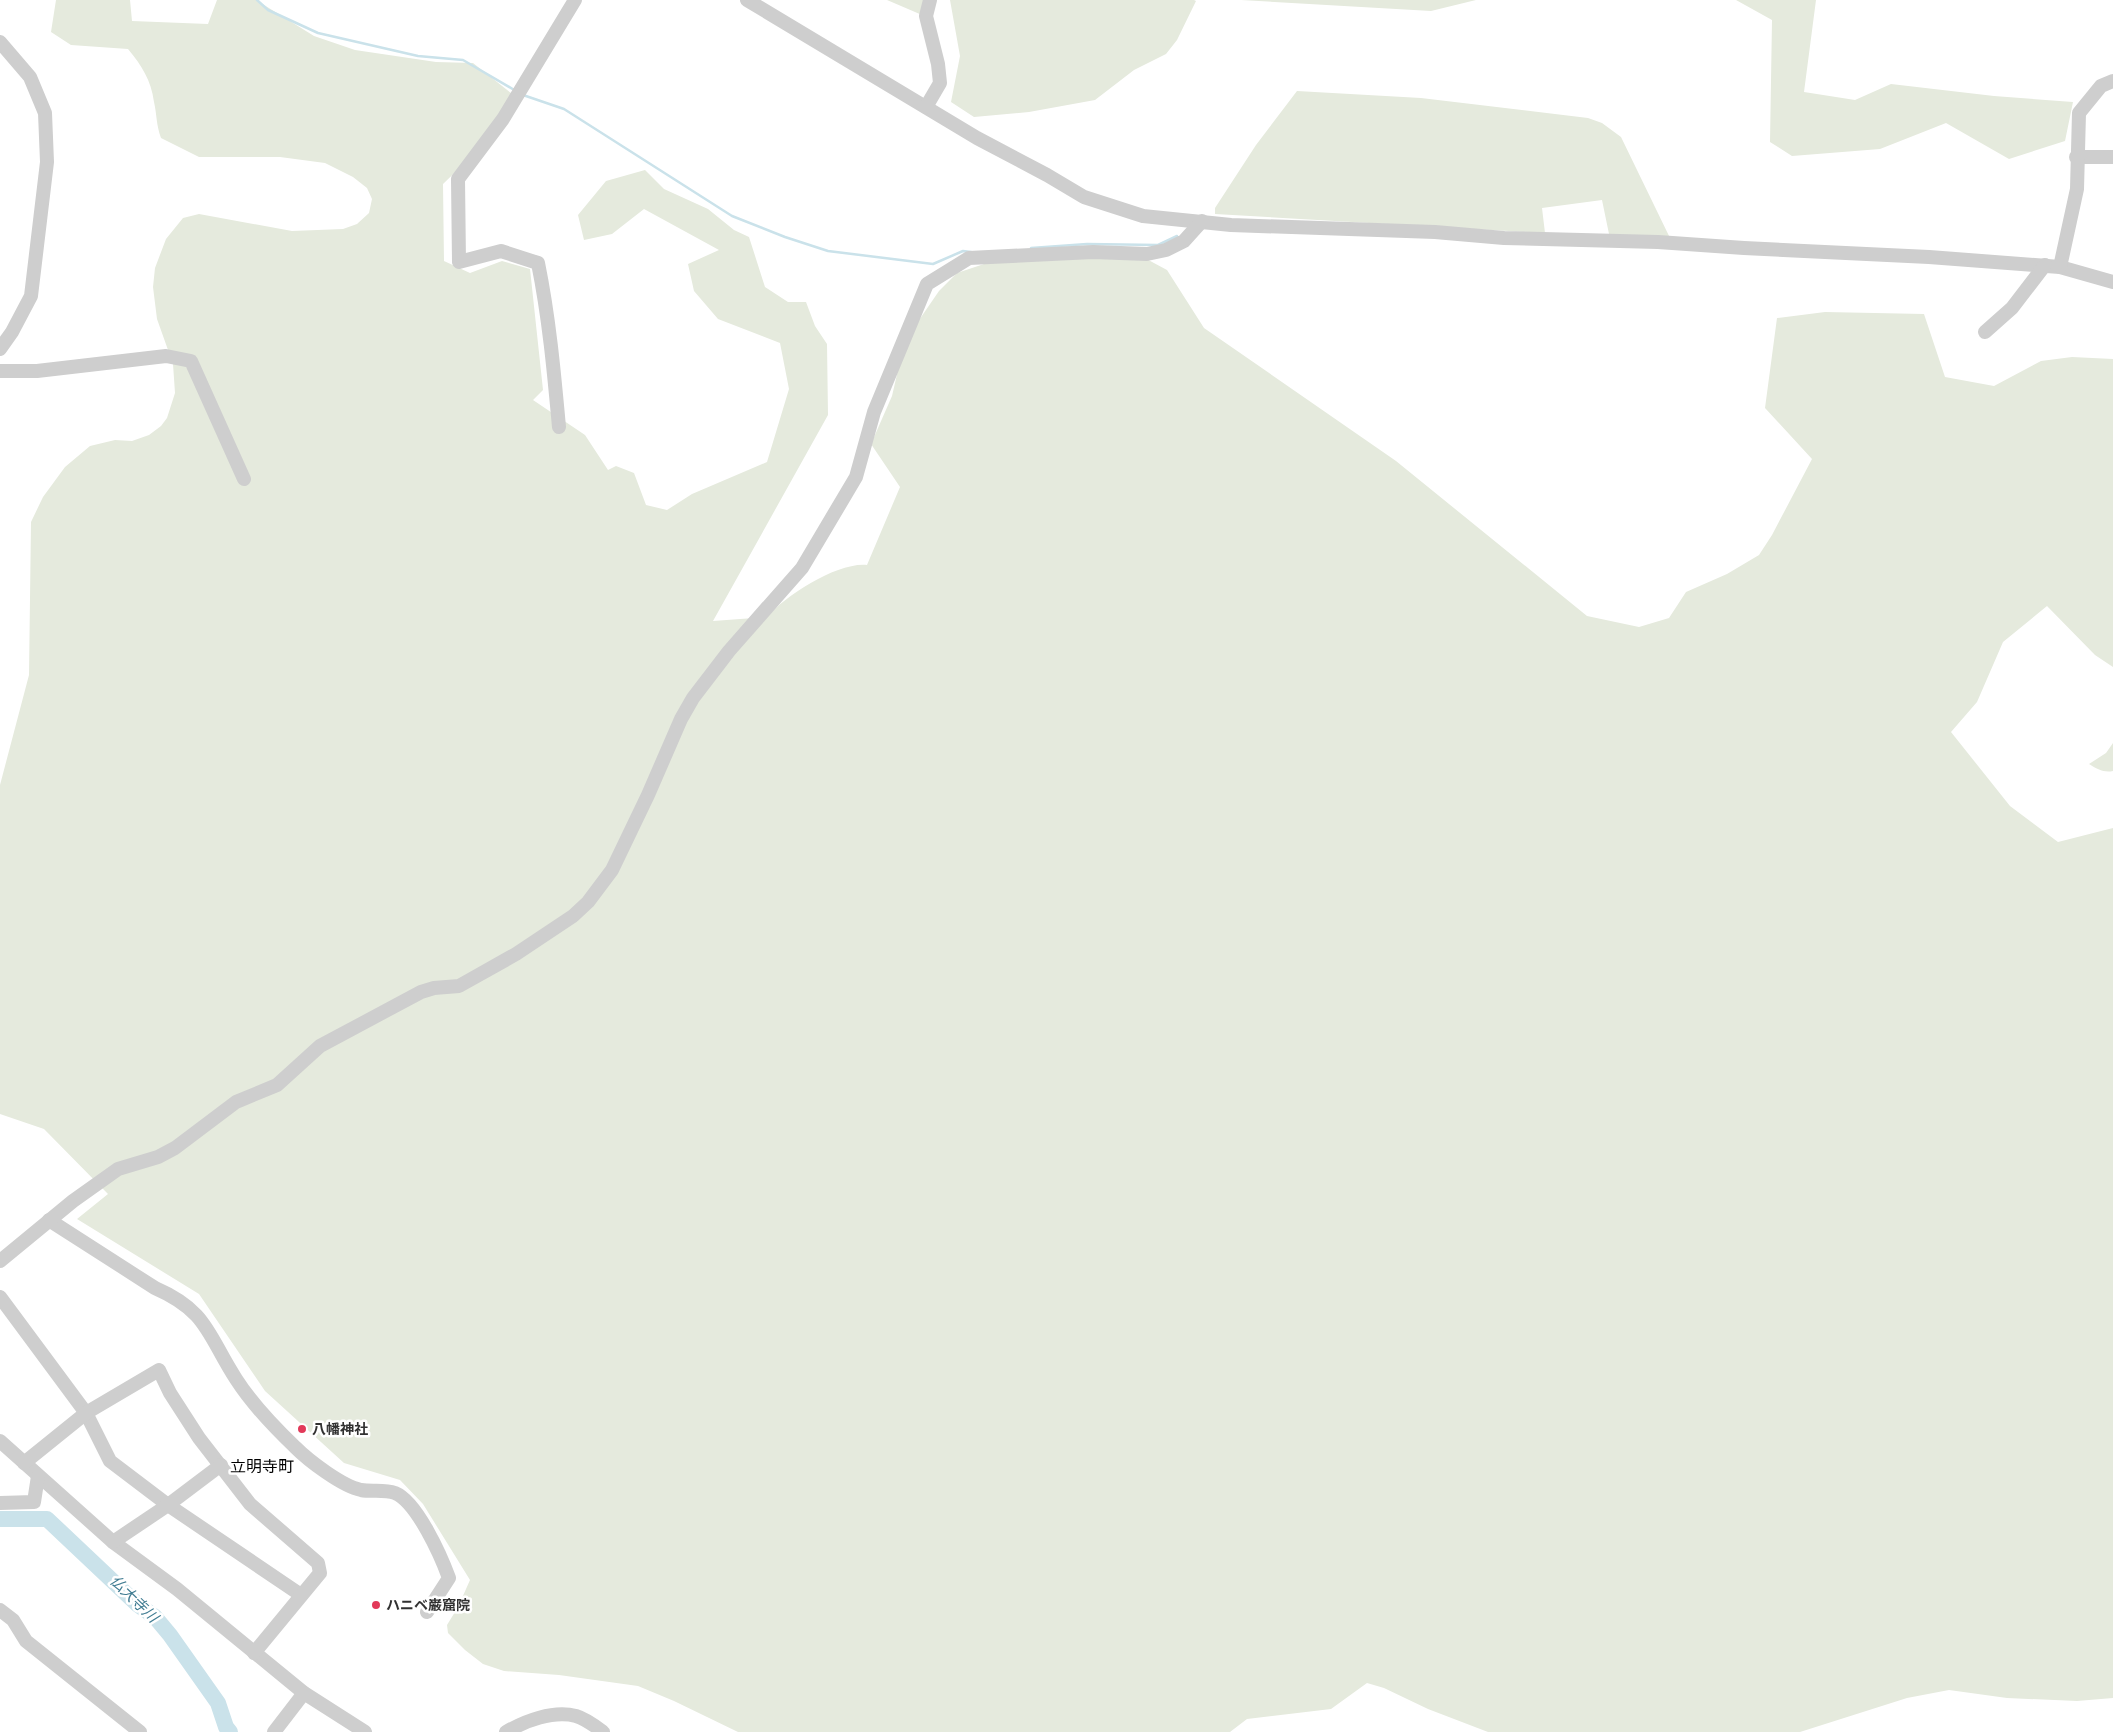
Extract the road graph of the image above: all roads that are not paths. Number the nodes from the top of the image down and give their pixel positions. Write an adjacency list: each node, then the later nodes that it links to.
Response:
1 (575, 0): 16 (street)
2 (747, 0): 6 (street)
3 (930, 0): 6 (street)
4 (0, 42): 14 (street)
5 (2113, 81): 7 (street)
6 (926, 107): 9 (street)
7 (2076, 157): 8 (street); 11 (street)
8 (2113, 157)
9 (1202, 221): 10 (street); 18 (street)
10 (2045, 265): 11 (street); 13 (street)
11 (2060, 267): 12 (street)
12 (2113, 282)
13 (1985, 332)
14 (0, 349)
15 (0, 372): 17 (street)
16 (559, 427)
17 (244, 479)
18 (49, 1220): 19 (street); 31 (street)
19 (0, 1261)
20 (0, 1297): 21 (street)
21 (86, 1413): 23 (street); 24 (street); 27 (street)
22 (0, 1441): 23 (street)
23 (24, 1463): 25 (street)
24 (221, 1465): 27 (street); 29 (street)
25 (38, 1476): 26 (street); 28 (street)
26 (0, 1503)
27 (168, 1505): 28 (street); 29 (street)
28 (113, 1542): 32 (street)
29 (302, 1595): 32 (street)
30 (0, 1610): 34 (street)
31 (427, 1612)
32 (254, 1653): 33 (street)
33 (304, 1694): 35 (street); 36 (street)
34 (140, 1732)
35 (274, 1732)
36 (365, 1732)
37 (506, 1732): 38 (street)
38 (603, 1732)

